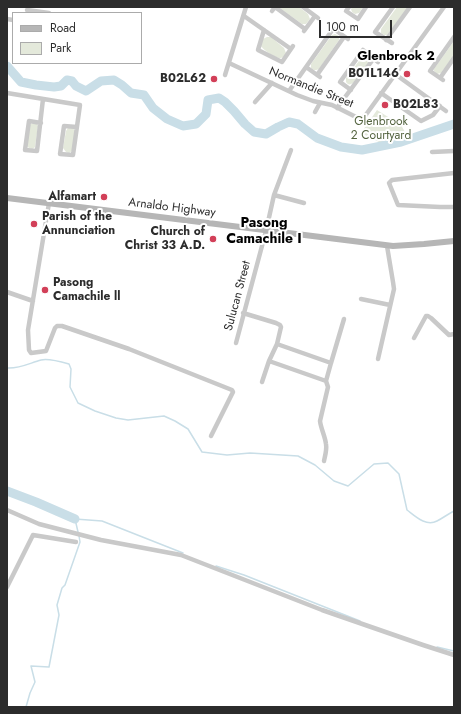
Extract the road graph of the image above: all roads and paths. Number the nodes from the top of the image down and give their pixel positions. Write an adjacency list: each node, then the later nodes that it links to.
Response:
1 (246, 7): 11 (street)
2 (303, 7): 9 (street)
3 (349, 7): 4 (street)
4 (366, 7)
5 (393, 7): 14 (street)
6 (410, 7): 14 (street)
7 (444, 7): 21 (street)
8 (27, 10): 10 (street)
9 (272, 11)
10 (42, 12)
11 (244, 16): 12 (street); 19 (street)
12 (264, 30): 12 (street)
13 (454, 37): 17 (street)
14 (386, 40): 15 (street)
15 (392, 44)
16 (374, 58): 18 (street); 24 (street); 24 (street)
17 (454, 58)
18 (378, 62)
19 (229, 63): 22 (street); 23 (street, Normandie Street)
20 (306, 68): 20 (street); 25 (street)
21 (395, 74): 27 (street); 31 (street)
22 (225, 75)
23 (272, 83): 25 (street, Normandie Street); 29 (street)
24 (350, 90): 32 (street)
25 (289, 91): 30 (street, Normandie Street)
26 (7, 93): 28 (street)
27 (381, 94): 31 (street); 32 (street, Normandie Street)
28 (44, 99): 35 (street); 36 (street)
29 (255, 102)
30 (320, 103): 32 (street, Normandie Street); 34 (street)
31 (440, 106): 33 (street)
32 (337, 108)
33 (446, 111)
34 (315, 112)
35 (40, 123): 35 (street)
36 (77, 127): 36 (street)
37 (291, 150): 41 (street, Sulucan Street)
38 (454, 151): 39 (street)
39 (432, 152)
40 (454, 173): 45 (street)
41 (274, 195): 44 (street); 46 (street, Sulucan Street)
42 (7, 198): 43 (main road, Arnaldo Highway)
43 (49, 203): 46 (main road, Arnaldo Highway); 51 (street)
44 (304, 203)
45 (454, 207)
46 (266, 231): 48 (main road, Arnaldo Highway); 53 (street, Sulucan Street)
47 (454, 241): 48 (main road, Arnaldo Highway)
48 (390, 246): 52 (street)
49 (7, 292): 51 (street)
50 (361, 299): 52 (street)
51 (33, 301): 64 (street)
52 (390, 305): 59 (street)
53 (243, 313): 57 (street, Sulucan Street); 58 (street)
54 (344, 319): 61 (street)
55 (454, 334): 56 (street)
56 (414, 338)
57 (236, 343)
58 (277, 344): 60 (street); 61 (street)
59 (378, 359)
60 (269, 361): 62 (street); 63 (street)
61 (331, 363): 62 (street)
62 (326, 381): 65 (street)
63 (262, 382)
64 (211, 436)
65 (324, 461)
66 (7, 510): 69 (street)
67 (76, 542): 68 (street)
68 (7, 587)
69 (454, 655)

